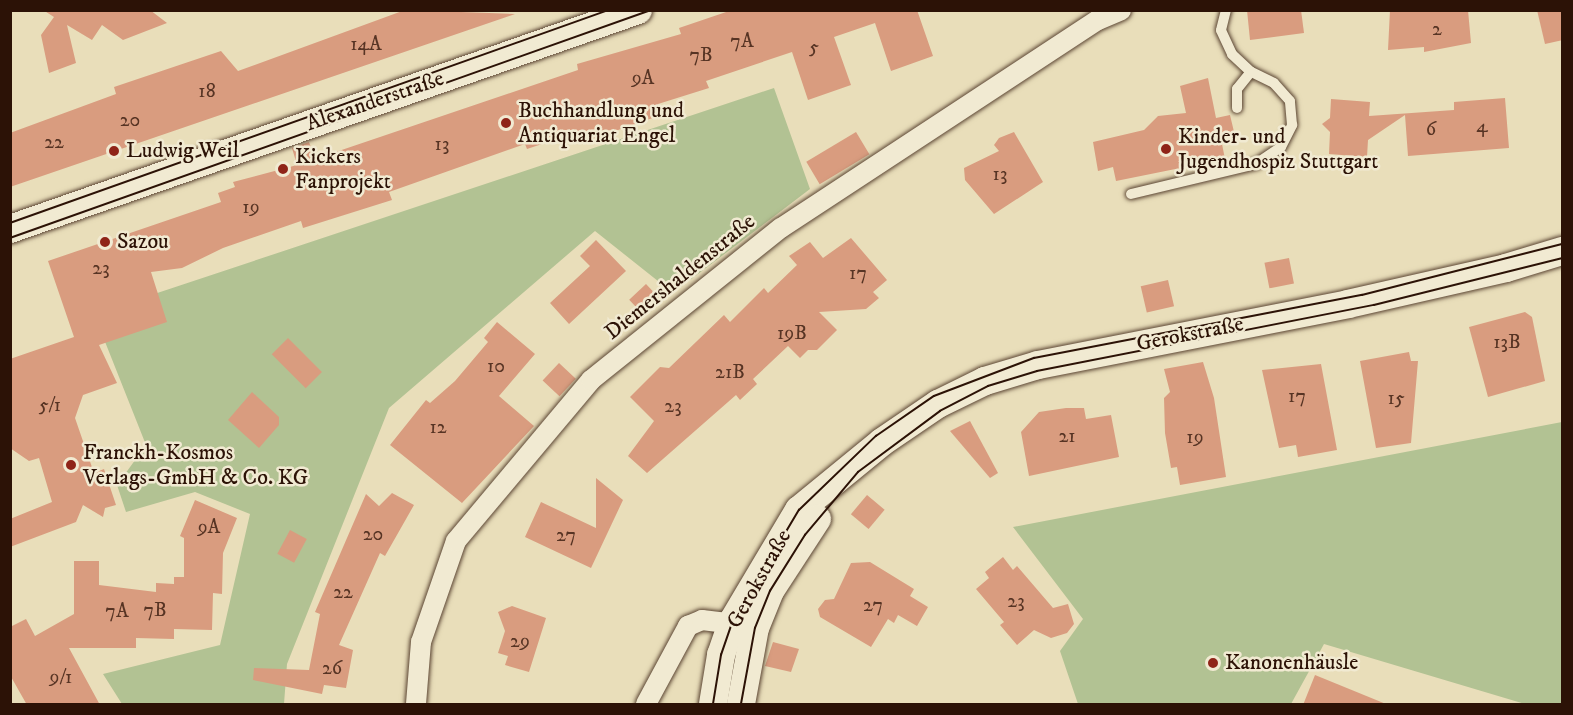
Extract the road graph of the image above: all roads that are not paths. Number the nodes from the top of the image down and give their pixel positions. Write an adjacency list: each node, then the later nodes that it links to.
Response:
1 (638, 10): 7 (street, Alexanderstraße)
2 (1121, 10): 10 (street, Diemershaldenstraße)
3 (1226, 10): 4 (lane)
4 (1251, 72): 5 (lane); 6 (lane)
5 (1237, 108)
6 (1131, 194)
7 (10, 230)
8 (1563, 251): 9 (street, Gerokstraße)
9 (744, 625): 11 (street); 12 (street, Gerokstraße); 13 (street, Gerokstraße)
10 (416, 705)
11 (646, 705)
12 (714, 705)
13 (741, 705)

